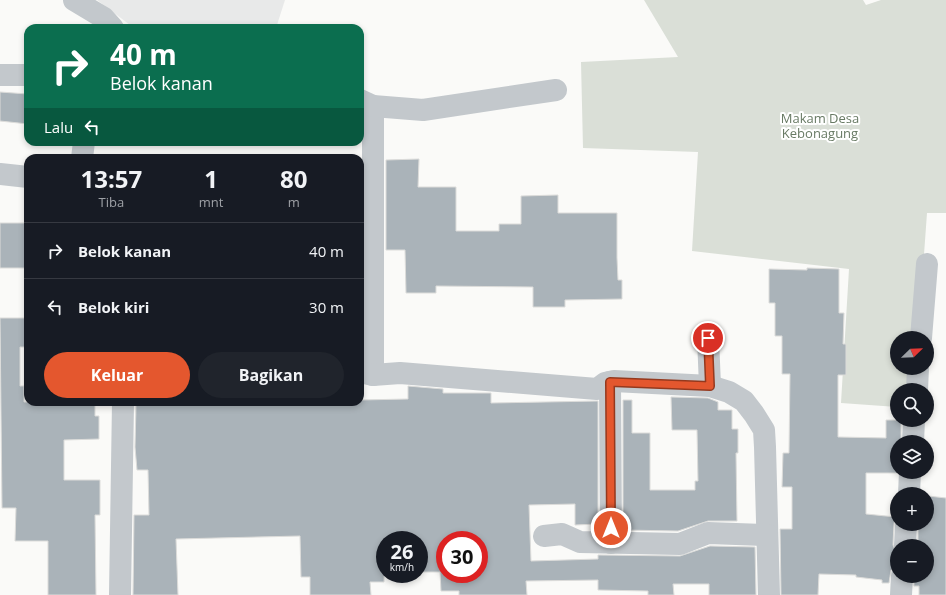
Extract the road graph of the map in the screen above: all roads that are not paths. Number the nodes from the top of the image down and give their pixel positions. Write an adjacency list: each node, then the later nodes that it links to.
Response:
1 (74, 0): 2 (street)
2 (109, 24)
3 (0, 75): 4 (street)
4 (24, 75)
5 (556, 90): 6 (street)
6 (366, 103): 12 (street)
7 (0, 174): 8 (street)
8 (24, 176)
9 (926, 264): 10 (street)
10 (921, 331)
11 (708, 338): 14 (street)
12 (366, 373): 13 (street)
13 (610, 382): 14 (street); 18 (street)
14 (710, 386): 16 (street)
15 (123, 406): 20 (street)
16 (767, 535): 18 (street); 21 (street)
17 (544, 536): 18 (street)
18 (611, 543)
19 (902, 583): 22 (street)
20 (120, 595)
21 (769, 595)
22 (901, 595)

